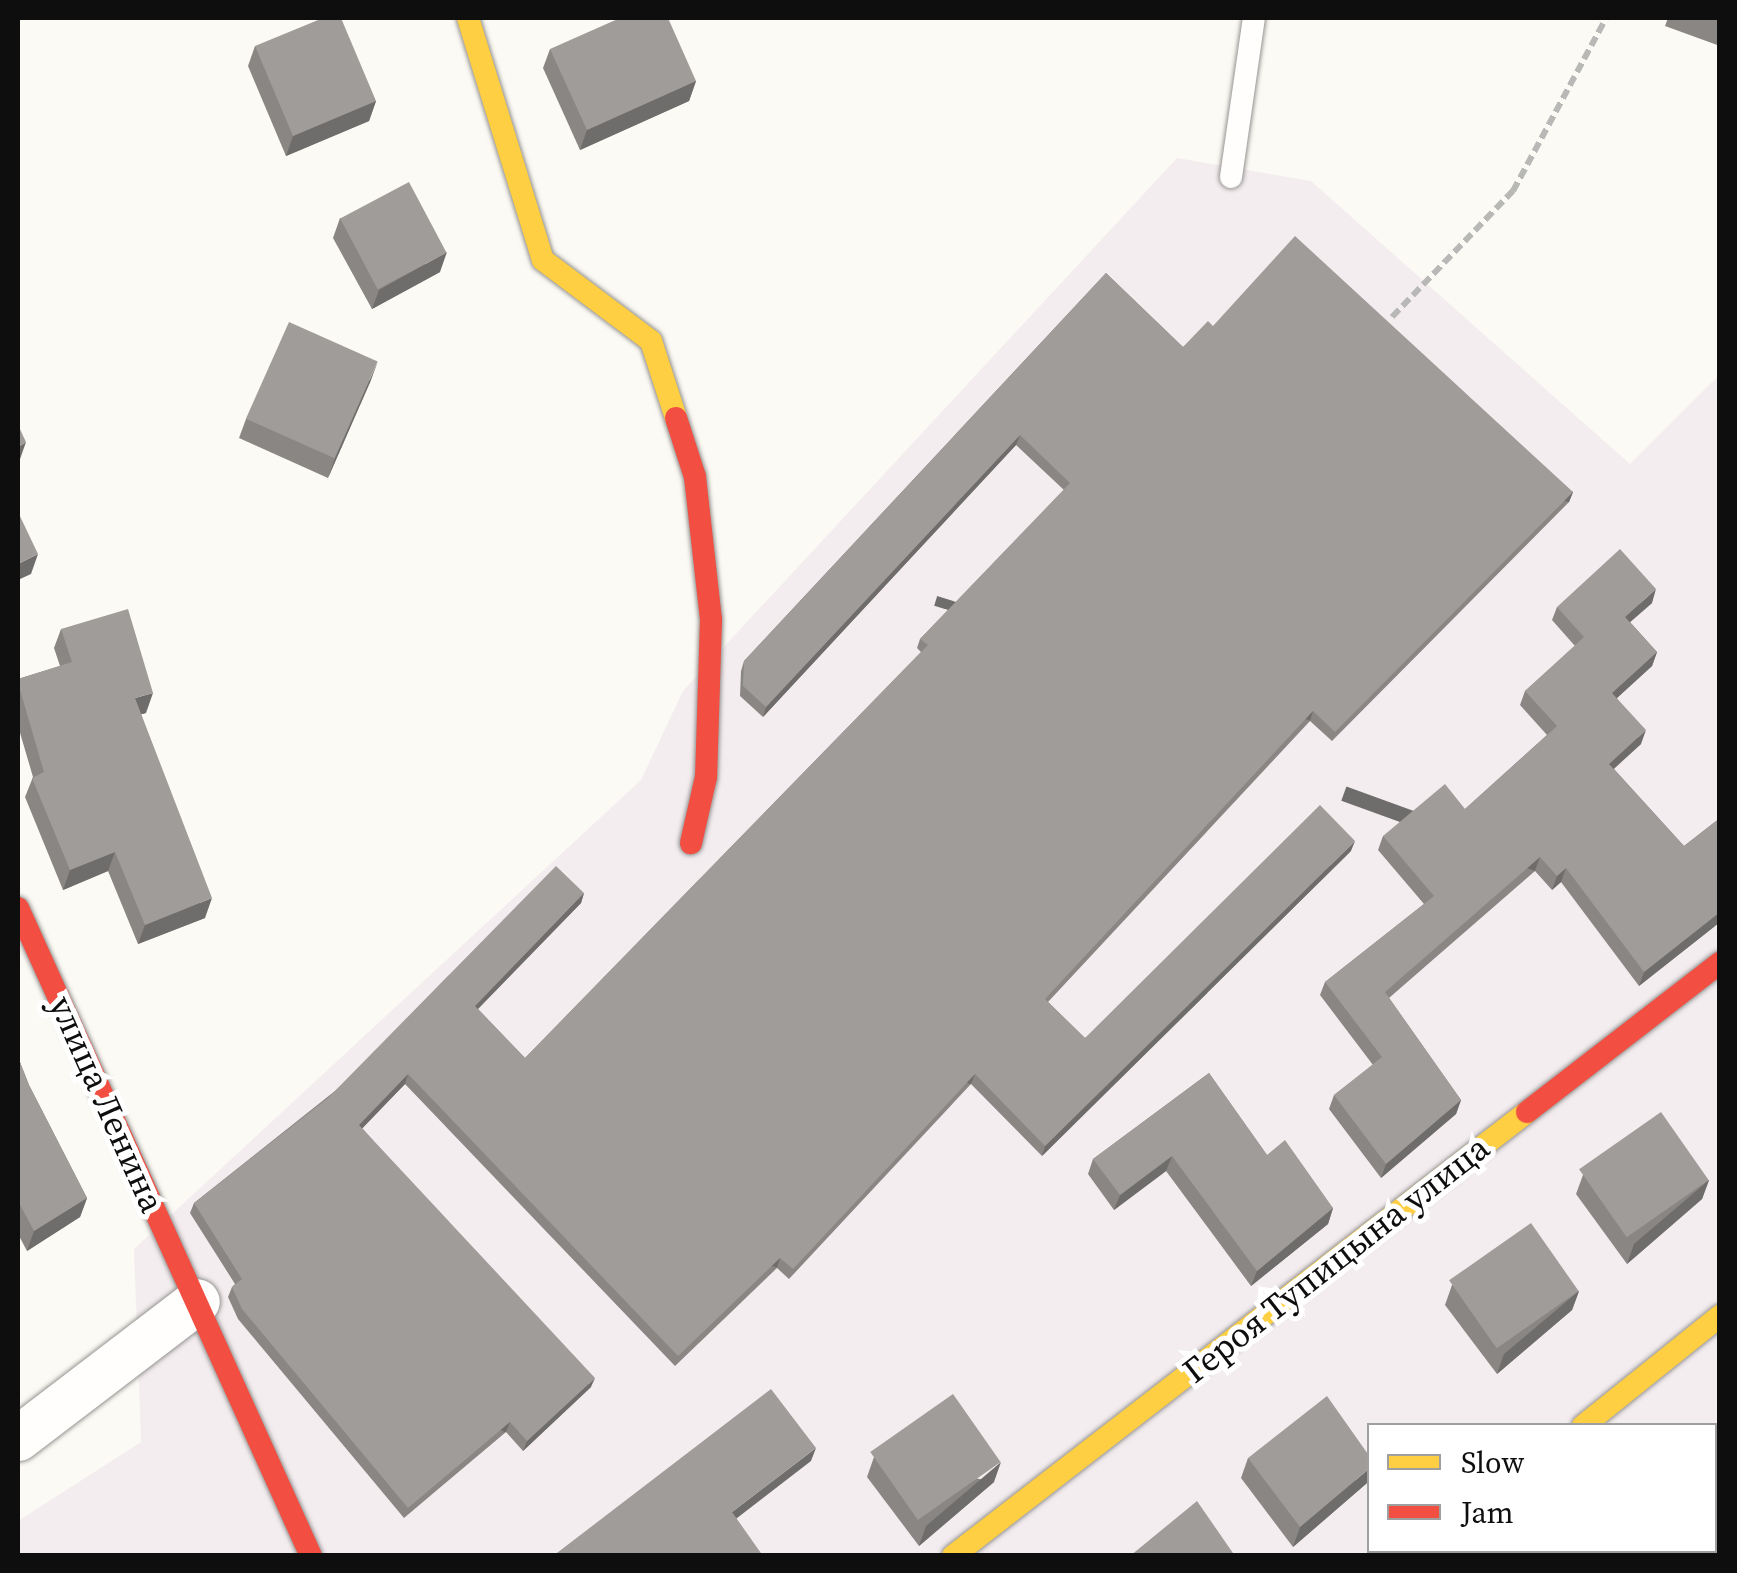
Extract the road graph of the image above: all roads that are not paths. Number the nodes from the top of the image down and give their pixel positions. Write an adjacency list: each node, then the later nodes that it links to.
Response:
1 (468, 18): 4 (street)
2 (1254, 18): 3 (lane)
3 (1232, 177)
4 (691, 843)
5 (18, 908): 7 (street, улица Ленина)
6 (1720, 963): 12 (street, Героя Тупицына улица)
7 (196, 1302): 10 (street); 11 (street, улица Ленина)
8 (1720, 1316): 9 (street)
9 (1587, 1423)
10 (18, 1438)
11 (297, 1548)
12 (953, 1556)

